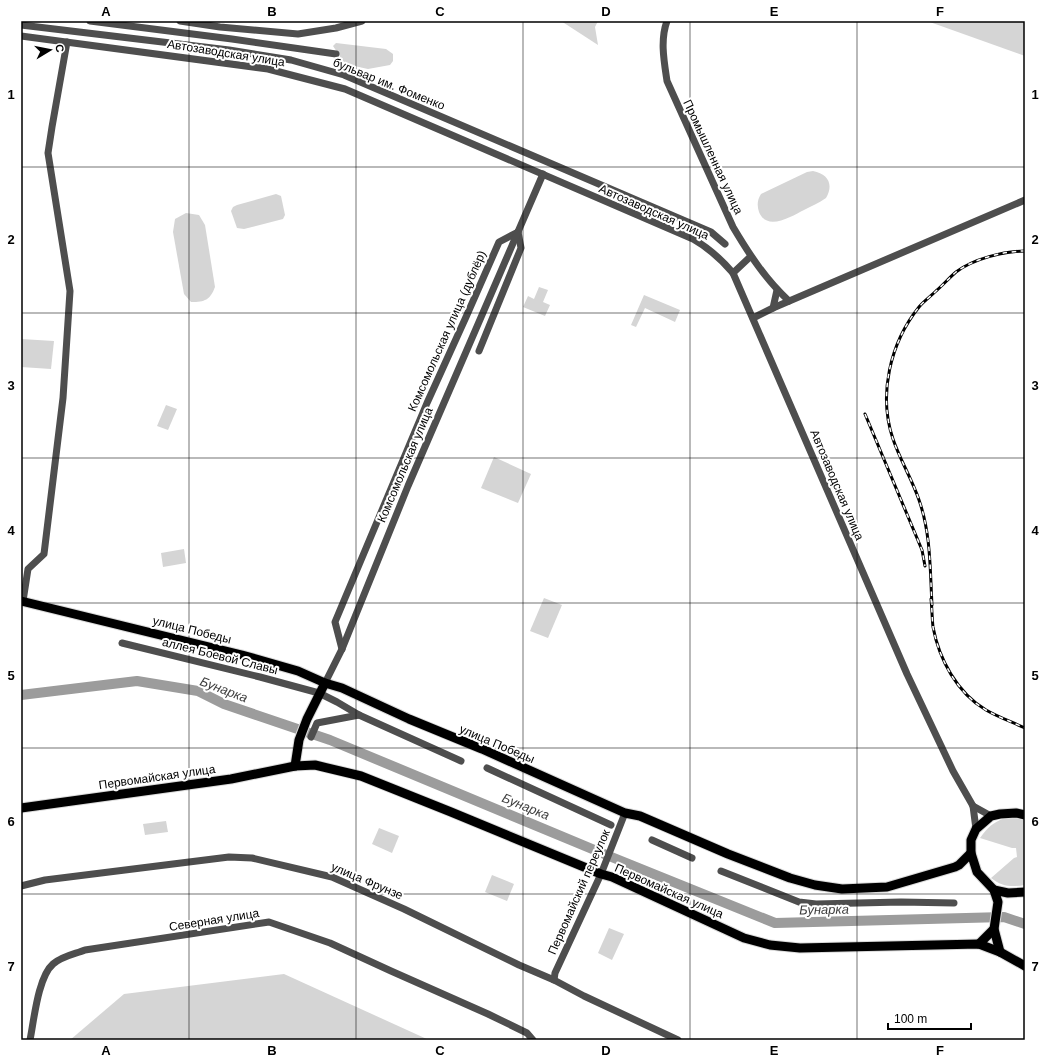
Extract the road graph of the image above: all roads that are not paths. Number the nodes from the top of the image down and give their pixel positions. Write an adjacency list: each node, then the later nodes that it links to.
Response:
1 (90, 21): 9 (street, бульвар им. Фоменко)
2 (180, 21): 5 (street)
3 (362, 21): 5 (street)
4 (667, 21): 14 (street, Промышленная улица)
5 (220, 24)
6 (21, 25): 13 (street, бульвар им. Фоменко)
7 (21, 36): 8 (street, Автозаводская улица)
8 (67, 42): 10 (street, Автозаводская улица); 21 (street)
9 (336, 54)
10 (543, 174): 12 (street, Комсомольская улица); 15 (street, Автозаводская улица)
11 (1025, 200): 17 (street)
12 (518, 232): 20 (street); 23 (street, Комсомольская улица); 23 (street, Комсомольская улица (дублёр))
13 (725, 244)
14 (750, 257): 15 (street); 16 (street, Промышленная улица)
15 (733, 273): 19 (street, Автозаводская улица)
16 (777, 290): 17 (street, Промышленная улица); 18 (street)
17 (789, 301): 18 (street)
18 (772, 308): 19 (street)
19 (753, 318): 31 (street, Автозаводская улица)
20 (479, 351)
21 (22, 601): 24 (main road, улица Победы)
22 (122, 643): 25 (street, аллея Боевой Славы)
23 (342, 650): 24 (street, Комсомольская улица)
24 (325, 683): 25 (main road, Комсомольская улица); 33 (main road, улица Победы)
25 (316, 692): 26 (street, аллея Боевой Славы); 29 (main road, Комсомольская улица)
26 (359, 715): 27 (street); 28 (street, аллея Боевой Славы)
27 (311, 737)
28 (461, 761)
29 (295, 766): 32 (main road, Первомайская улица); 44 (main road, Первомайская улица)
30 (487, 768): 36 (street)
31 (973, 806): 35 (street); 37 (street)
32 (21, 808)
33 (625, 813): 41 (main road, улица Победы); 44 (street, Первомайский переулок)
34 (1025, 815): 35 (main road)
35 (991, 816): 37 (main road)
36 (611, 825)
37 (976, 829): 39 (main road)
38 (652, 840): 40 (street)
39 (971, 853): 41 (main road); 43 (main road)
40 (692, 858)
41 (959, 865): 43 (main road)
42 (721, 870): 49 (street)
43 (977, 872): 46 (main road)
44 (601, 874): 52 (main road, Первомайская улица); 55 (street, Первомайский переулок)
45 (21, 886): 55 (street, улица Фрунзе)
46 (994, 890): 48 (main road); 50 (main road)
47 (1025, 892): 48 (main road)
48 (1008, 893): 50 (main road)
49 (954, 902)
50 (997, 906): 51 (main road)
51 (994, 927): 52 (main road); 53 (main road)
52 (979, 944): 53 (main road, Первомайская улица)
53 (1000, 952): 54 (main road, Первомайская улица)
54 (1025, 966)
55 (554, 980): 58 (street, улица Фрунзе)
56 (30, 1040): 57 (street, Северная улица)
57 (533, 1040)
58 (678, 1040)

